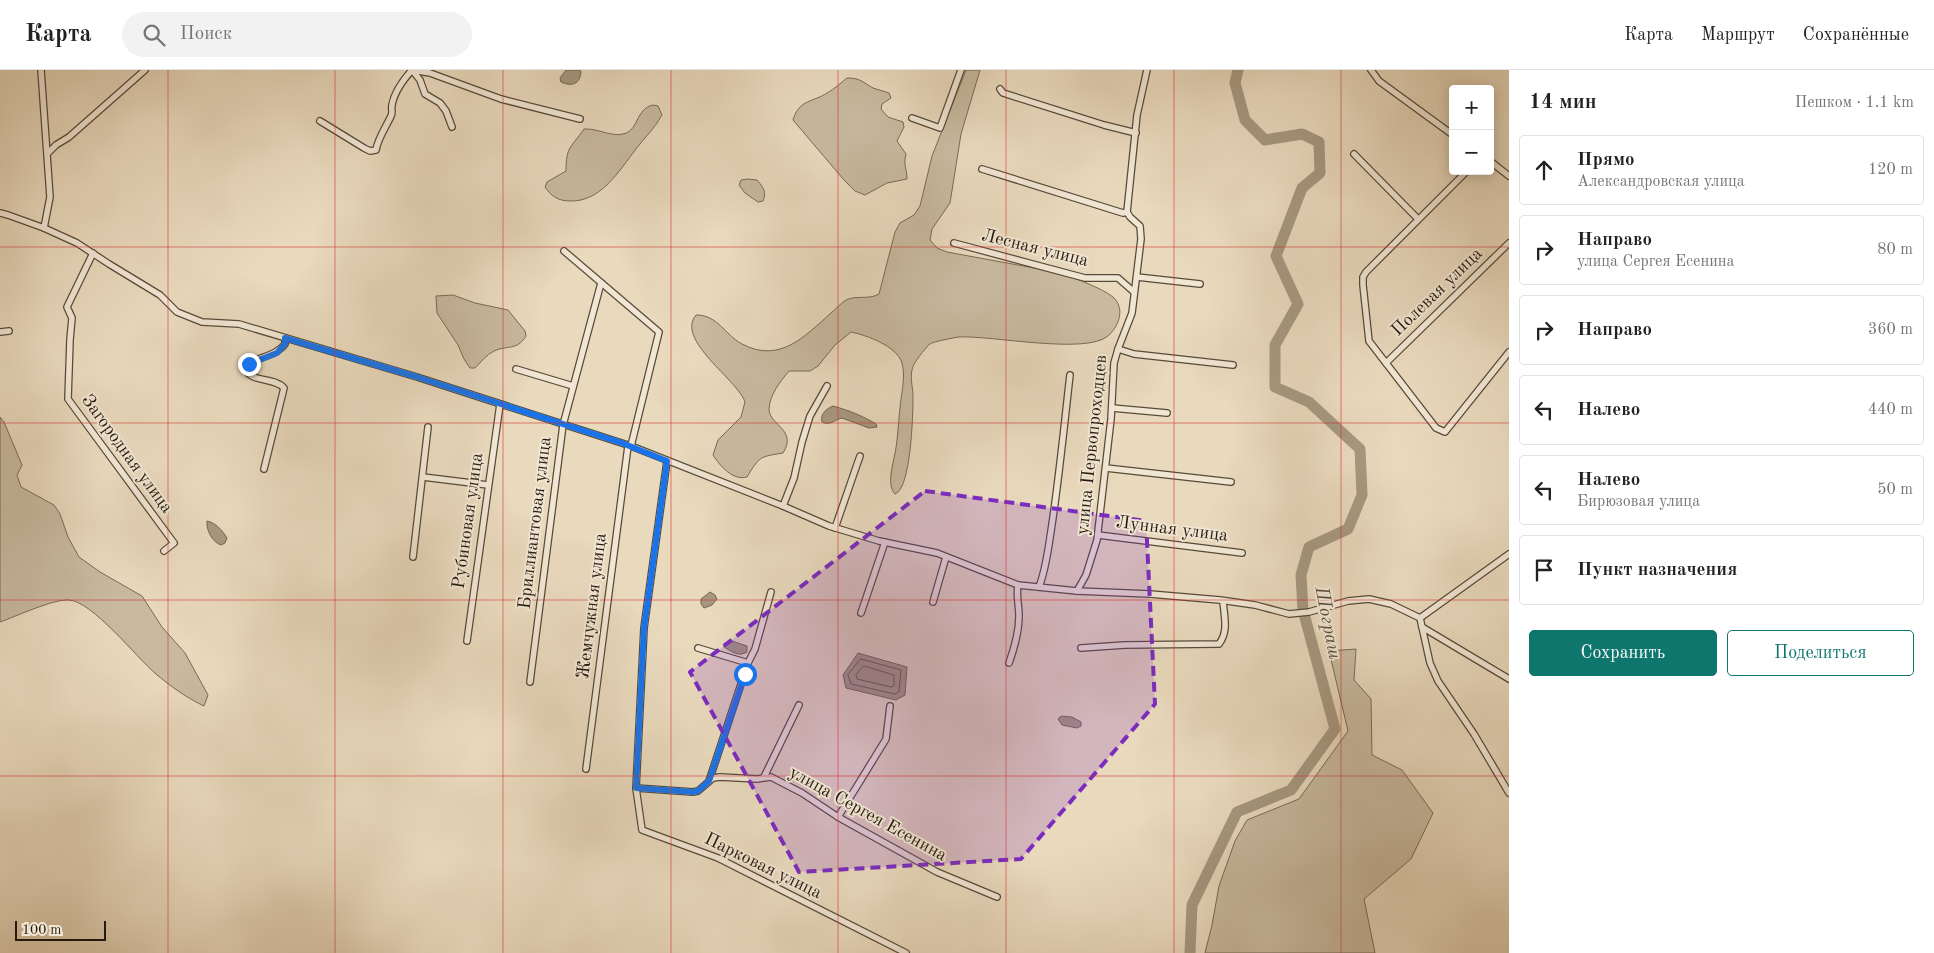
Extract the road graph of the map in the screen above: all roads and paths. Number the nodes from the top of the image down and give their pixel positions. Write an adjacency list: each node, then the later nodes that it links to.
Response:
1 (41, 70): 14 (street)
2 (145, 70): 14 (street)
3 (412, 70): 9 (street); 10 (street); 11 (street)
4 (961, 70): 8 (street)
5 (1147, 70): 12 (street)
6 (1371, 70): 13 (street)
7 (1000, 89): 12 (street)
8 (912, 118)
9 (580, 119)
10 (320, 121)
11 (452, 127)
12 (1136, 132): 20 (street)
13 (1449, 132)
14 (48, 153): 23 (street)
15 (1354, 154): 22 (street)
16 (1494, 165): 19 (street)
17 (982, 169): 20 (street)
18 (1463, 175): 22 (street)
19 (1509, 176)
20 (1127, 212): 28 (street, улица Первопроходцев)
21 (0, 213): 23 (street)
22 (1418, 219): 37 (street)
23 (44, 228): 27 (street)
24 (954, 243): 31 (street, Лесная улица)
25 (1509, 243): 37 (street, Полевая улица)
26 (564, 251): 29 (street, Жемчужная улица)
27 (93, 253): 34 (street); 60 (street, Загородная улица)
28 (1138, 277): 30 (street); 31 (street, улица Первопроходцев)
29 (601, 283): 41 (street, Бриллиантовая улица); 48 (street, Жемчужная улица)
30 (1200, 284)
31 (1134, 292): 35 (street, улица Первопроходцев)
32 (9, 331): 33 (street)
33 (0, 332)
34 (285, 338): 43 (street); 52 (street)
35 (1118, 349): 38 (street); 44 (street, улица Первопроходцев)
36 (1509, 352): 37 (street)
37 (1386, 363)
38 (1233, 365)
39 (516, 369): 41 (street)
40 (1070, 375): 66 (street)
41 (573, 386): 46 (street, Бриллиантовая улица)
42 (827, 386): 56 (street)
43 (500, 404): 46 (street); 55 (street, Рубиновая улица)
44 (1112, 408): 45 (street); 51 (street, улица Первопроходцев)
45 (1167, 414)
46 (562, 425): 48 (street); 80 (street, Бриллиантовая улица)
47 (428, 427): 53 (street)
48 (630, 446): 50 (street); 83 (street, Жемчужная улица)
49 (860, 456): 57 (street)
50 (667, 461): 56 (street); 86 (street)
51 (1106, 468): 54 (street); 58 (street, улица Первопроходцев)
52 (264, 469)
53 (423, 477): 55 (street); 63 (street)
54 (1231, 482)
55 (488, 485): 74 (street, Рубиновая улица)
56 (783, 506): 57 (street)
57 (835, 528): 59 (street)
58 (1098, 535): 61 (street, Лунная улица); 67 (street, улица Первопроходцев)
59 (885, 542): 64 (street); 71 (street)
60 (164, 551)
61 (1242, 552)
62 (1509, 554): 72 (street)
63 (413, 557)
64 (946, 557): 65 (street); 70 (street)
65 (1018, 585): 66 (street); 78 (street)
66 (1039, 587): 67 (street)
67 (1077, 591): 69 (street)
68 (770, 592): 77 (street)
69 (1223, 601): 72 (street); 76 (street)
70 (933, 602)
71 (861, 613)
72 (1420, 618): 73 (street)
73 (1422, 627): 79 (street); 87 (street)
74 (467, 641)
75 (698, 648): 77 (street)
76 (1081, 648)
77 (748, 663): 85 (street)
78 (1009, 663)
79 (1509, 679)
80 (530, 682)
81 (799, 705): 84 (street)
82 (890, 706): 88 (street)
83 (586, 769)
84 (764, 777): 85 (street, улица Сергея Есенина); 88 (street, улица Сергея Есенина)
85 (709, 781): 86 (street, улица Сергея Есенина)
86 (636, 788): 90 (street, Парковая улица)
87 (1509, 793)
88 (838, 817): 89 (street, улица Сергея Есенина)
89 (997, 897)
90 (906, 953)

